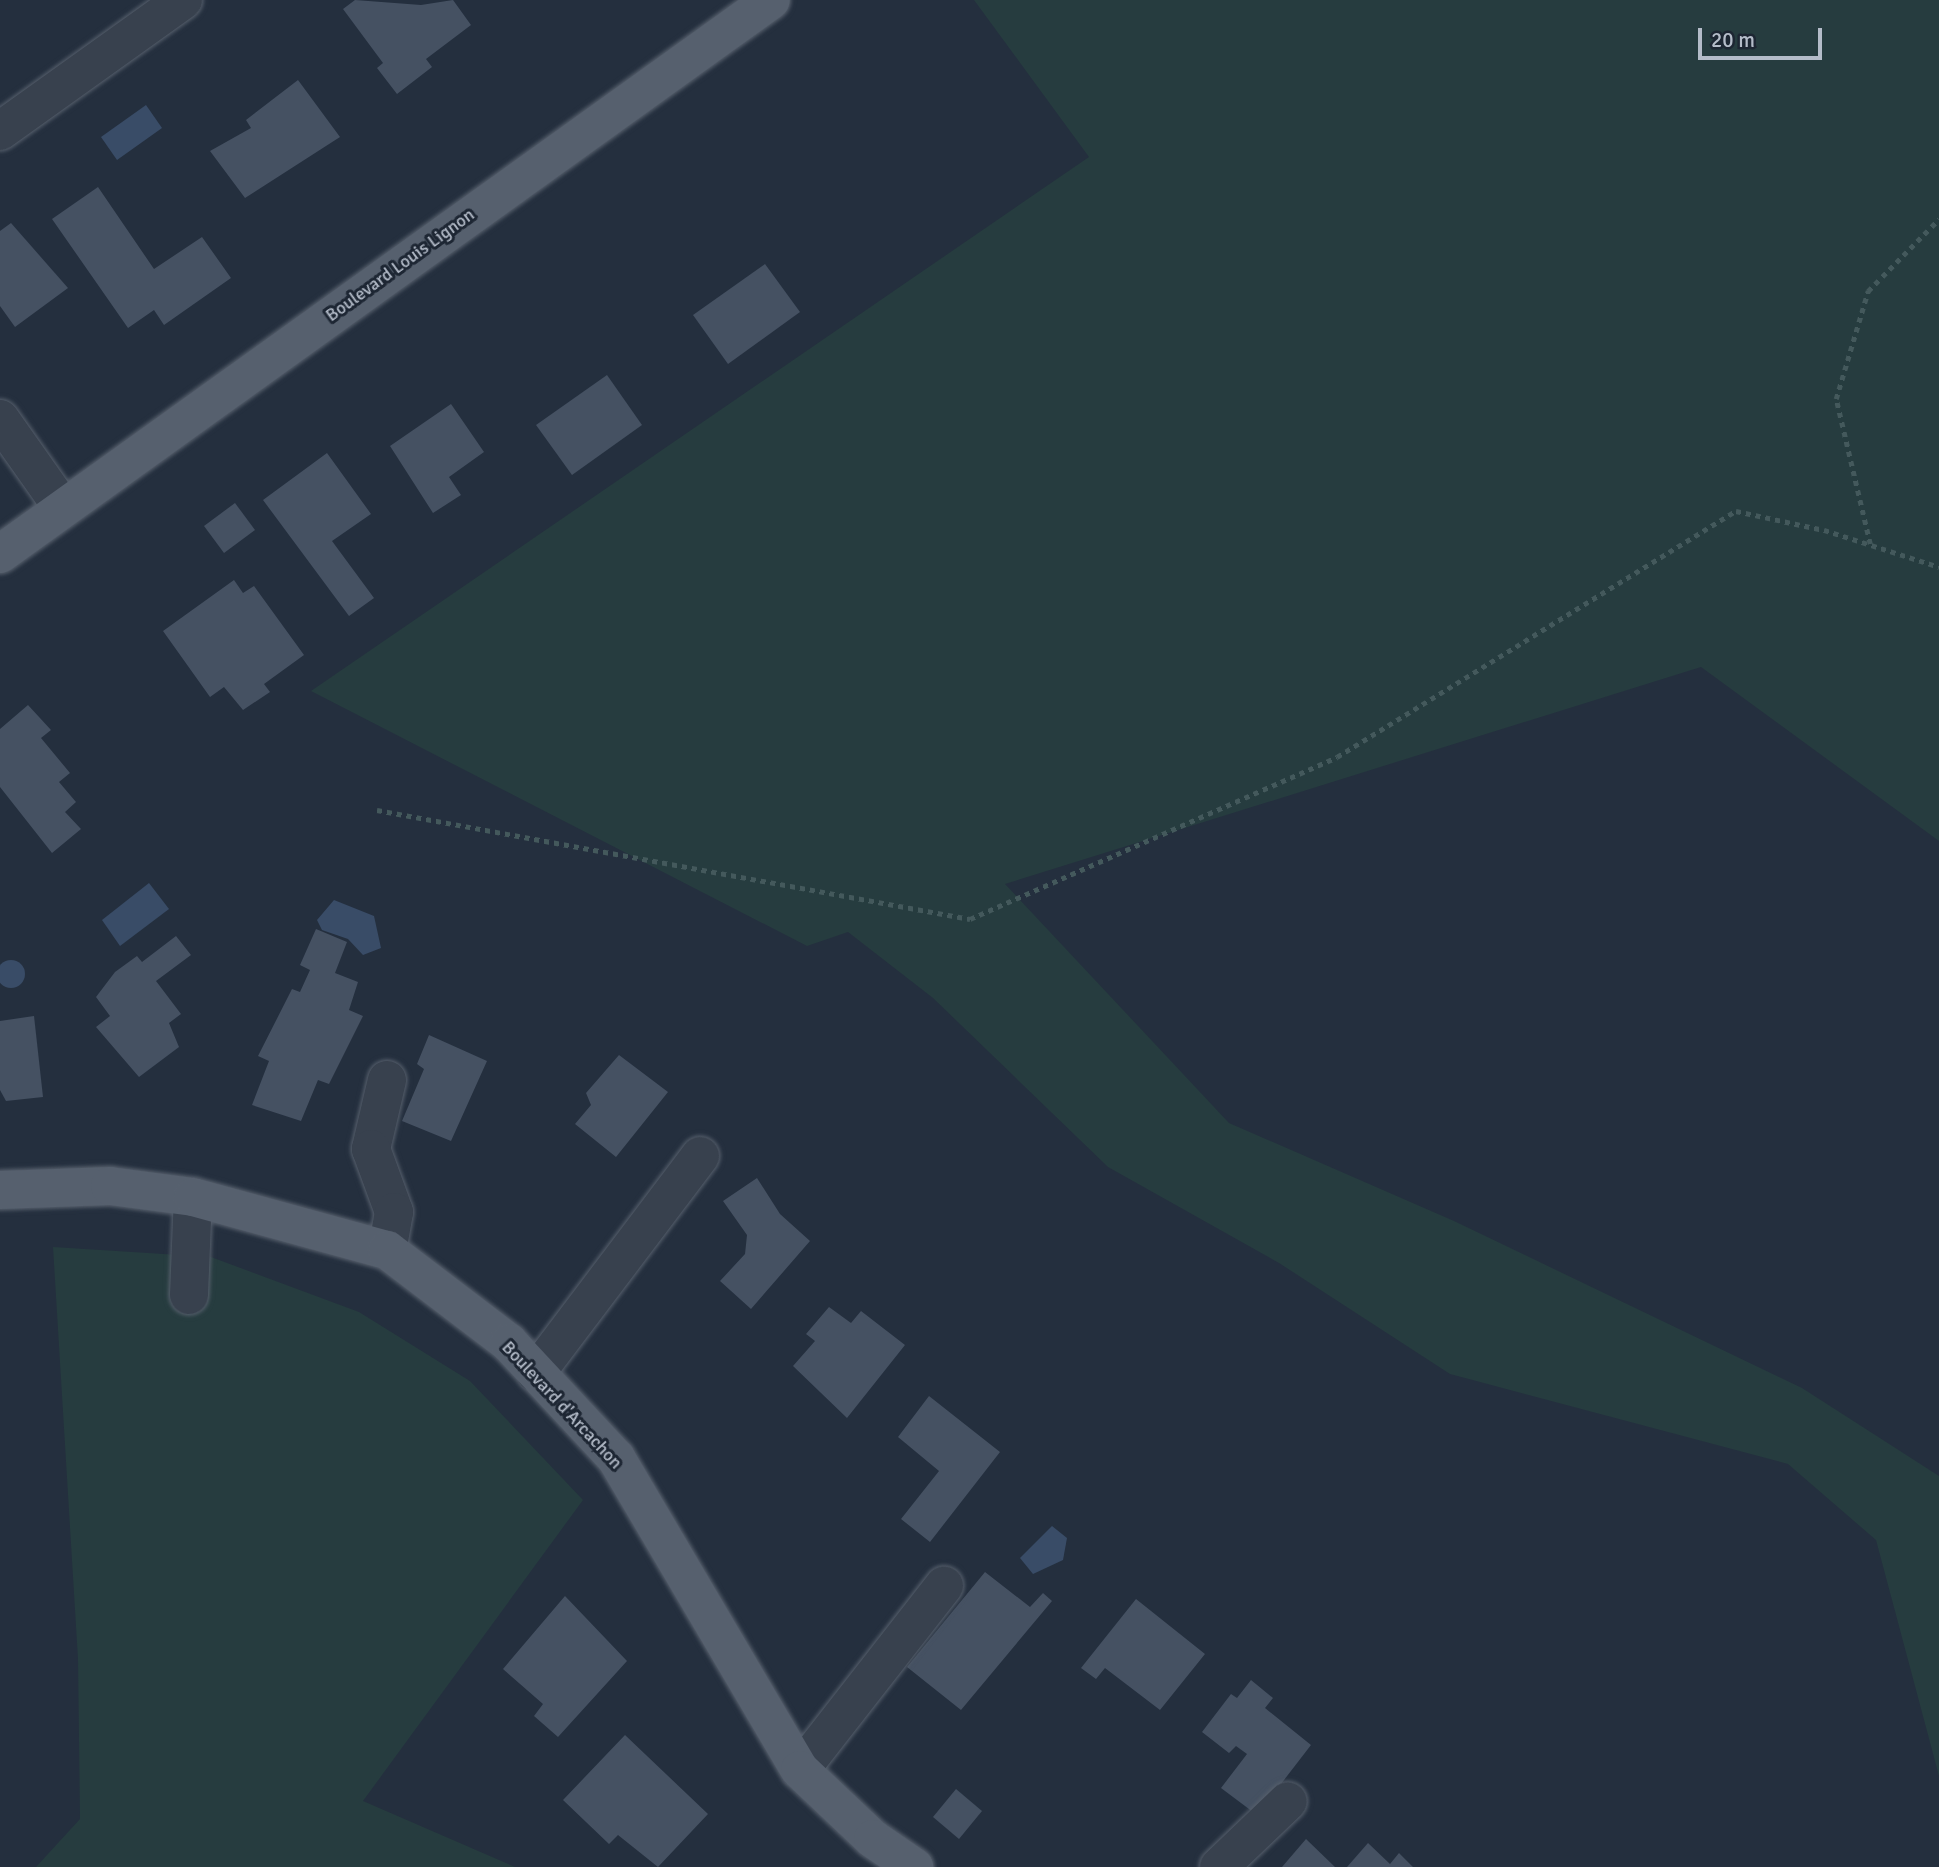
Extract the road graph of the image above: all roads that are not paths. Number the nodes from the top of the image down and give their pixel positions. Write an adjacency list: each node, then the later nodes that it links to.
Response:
1 (183, 0): 3 (street)
2 (771, 0): 5 (main road, Boulevard Louis Lignon)
3 (0, 131)
4 (0, 419): 5 (street)
5 (62, 507): 6 (main road, Boulevard Louis Lignon)
6 (10, 546)
7 (387, 1080): 11 (street)
8 (700, 1156): 13 (street)
9 (0, 1190): 10 (main road, Boulevard d'Arcachon)
10 (193, 1197): 11 (main road, Boulevard d'Arcachon); 12 (street)
11 (387, 1250): 13 (main road, Boulevard d'Arcachon)
12 (189, 1295)
13 (536, 1373): 15 (main road, Boulevard d'Arcachon)
14 (944, 1586): 15 (street)
15 (800, 1770): 17 (main road, Boulevard d'Arcachon)
16 (1288, 1801): 18 (street)
17 (914, 1867)
18 (1219, 1867)

